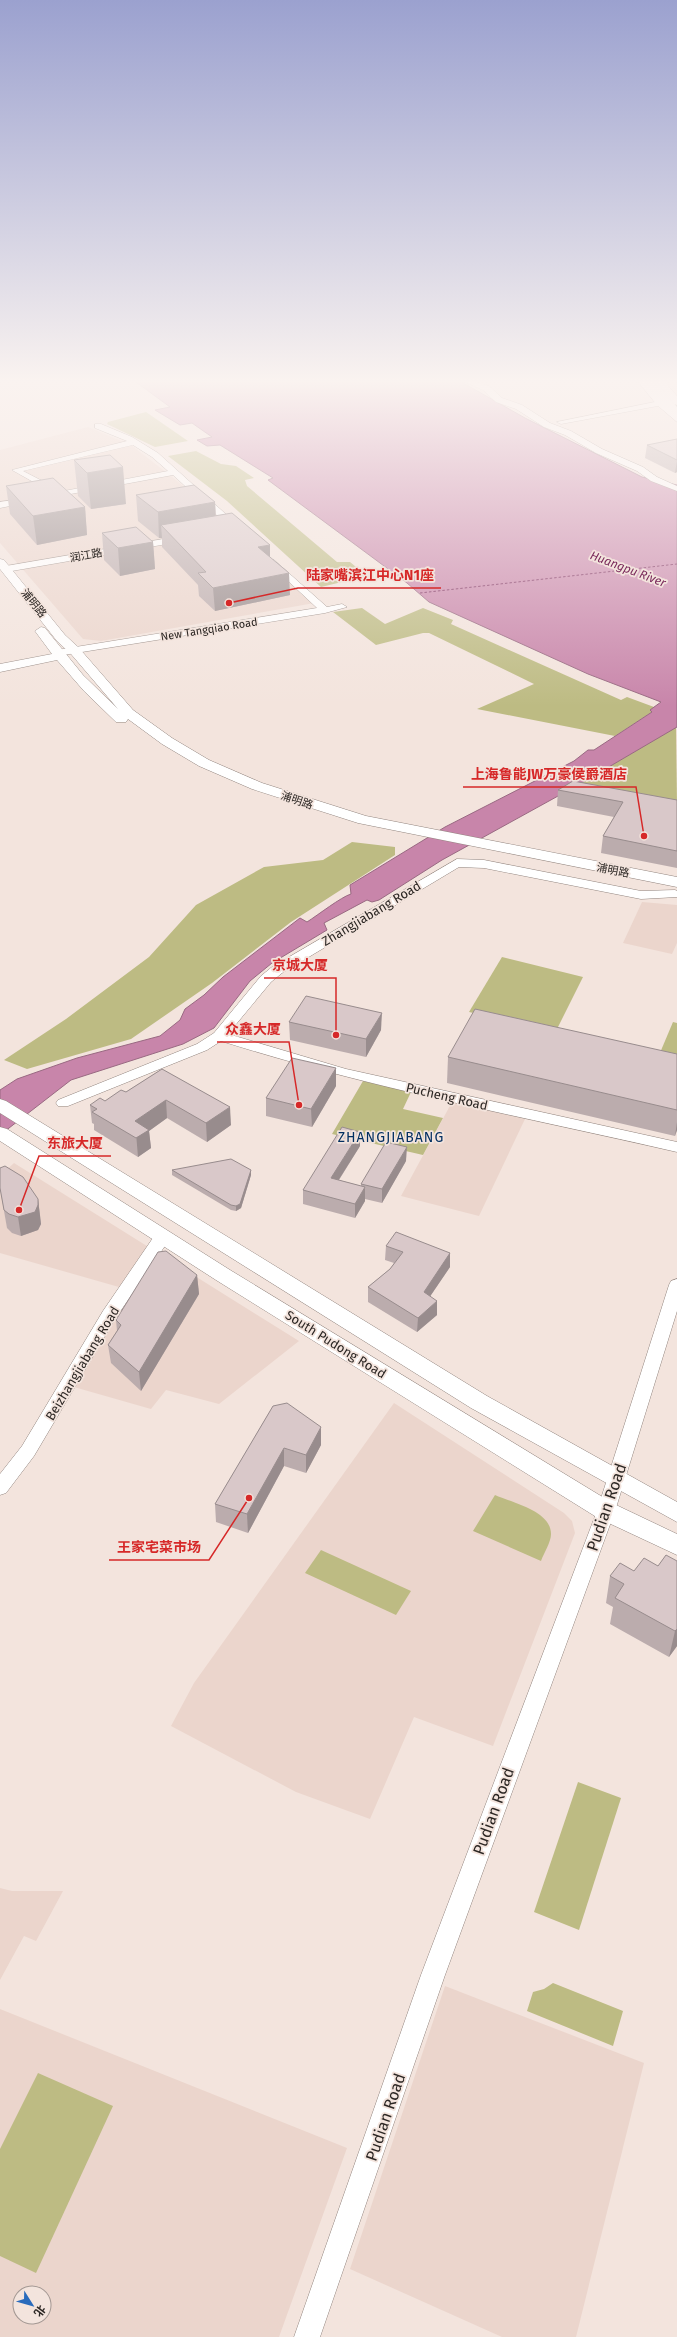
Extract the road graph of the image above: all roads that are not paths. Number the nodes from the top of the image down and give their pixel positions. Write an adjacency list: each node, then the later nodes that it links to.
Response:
1 (48, 488): 4 (street)
2 (91, 488): 4 (street)
3 (193, 488): 6 (street)
4 (59, 494): 5 (street)
5 (0, 505)
6 (222, 532)
7 (191, 537): 9 (street, 润江路)
8 (266, 555): 12 (street)
9 (3, 566): 13 (main road, 浦明路)
10 (0, 582): 14 (main road, 浦明路)
11 (342, 607): 12 (street, New Tangqiao Road)
12 (325, 610): 13 (street, New Tangqiao Road)
13 (75, 651): 14 (street, New Tangqiao Road); 16 (main road, 浦明路)
14 (58, 654): 15 (main road, New Tangqiao Road); 16 (main road, 浦明路)
15 (1, 667)
16 (387, 831): 17 (main road, 浦明路)
17 (676, 890): 18 (street, Zhangjiabang Road)
18 (219, 1036): 19 (street, Zhangjiabang Road); 22 (street, Pucheng Road)
19 (63, 1103)
20 (0, 1105): 25 (main road, South Pudong Road)
21 (7, 1138): 23 (main road, South Pudong Road)
22 (677, 1147)
23 (163, 1236): 26 (street, Beizhangjiabang Road); 27 (main road, South Pudong Road)
24 (677, 1285): 25 (street, Pudian Road)
25 (616, 1481): 27 (street, Pudian Road); 28 (main road, South Pudong Road)
26 (0, 1488)
27 (606, 1511): 29 (main road, South Pudong Road); 30 (street, Pudian Road)
28 (677, 1513)
29 (677, 1545)
30 (307, 2337)

